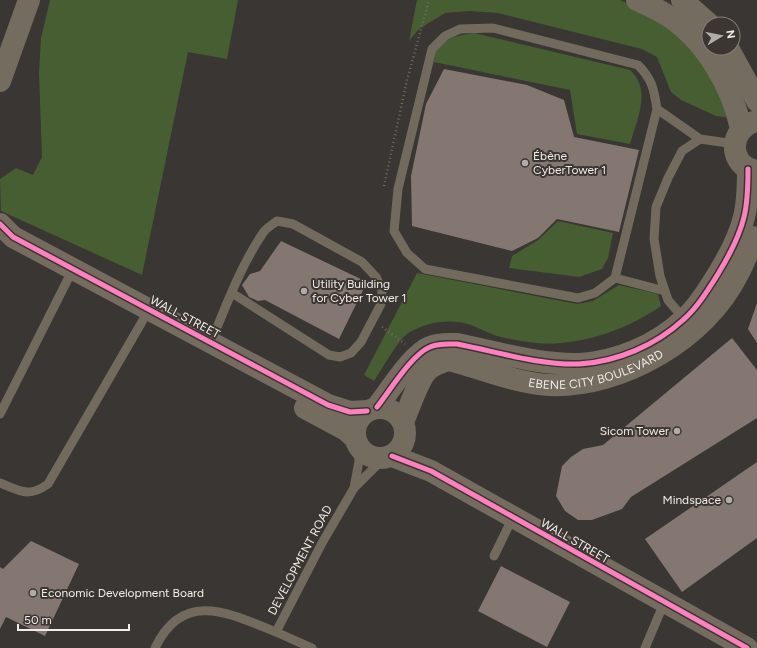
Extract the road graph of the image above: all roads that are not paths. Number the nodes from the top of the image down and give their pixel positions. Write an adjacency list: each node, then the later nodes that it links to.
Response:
1 (29, 0): 6 (street)
2 (637, 0): 9 (street, EBENE CITY BOULEVARD)
3 (682, 0): 4 (street)
4 (701, 17)
5 (732, 56): 7 (street)
6 (0, 81)
7 (757, 101)
8 (657, 109): 10 (lane); 16 (lane); 16 (lane)
9 (744, 131): 10 (lane); 11 (street, EBENE CITY BOULEVARD)
10 (700, 139): 17 (lane)
11 (753, 170): 20 (street, EBENE CITY BOULEVARD)
12 (0, 224): 15 (street, WALL STREET)
13 (757, 225): 20 (street, EBENE CITY BOULEVARD)
14 (0, 242): 15 (street)
15 (70, 273): 19 (street); 21 (street, WALL STREET); 23 (lane)
16 (615, 278): 17 (lane)
17 (665, 291): 20 (lane)
18 (232, 293): 18 (lane); 21 (lane)
19 (143, 320): 25 (street); 28 (lane)
20 (694, 320): 22 (street, EBENE CITY BOULEVARD); 24 (street, EBENE CITY BOULEVARD)
21 (211, 342): 22 (street, WALL STREET)
22 (372, 409): 24 (street); 25 (street)
23 (0, 414)
24 (404, 430): 26 (street); 27 (street, WALL STREET)
25 (356, 442): 26 (street); 29 (lane)
26 (388, 457): 27 (street, WALL STREET); 29 (lane)
27 (431, 471): 30 (street, WALL STREET)
28 (0, 483)
29 (354, 488): 33 (lane, DEVELOPMENT ROAD)
30 (513, 517): 31 (lane); 32 (street, WALL STREET)
31 (494, 556)
32 (664, 603): 36 (lane); 37 (street, WALL STREET)
33 (276, 632): 34 (lane); 35 (lane, DEVELOPMENT ROAD)
34 (154, 648)
35 (312, 648)
36 (645, 648)
37 (747, 648)

